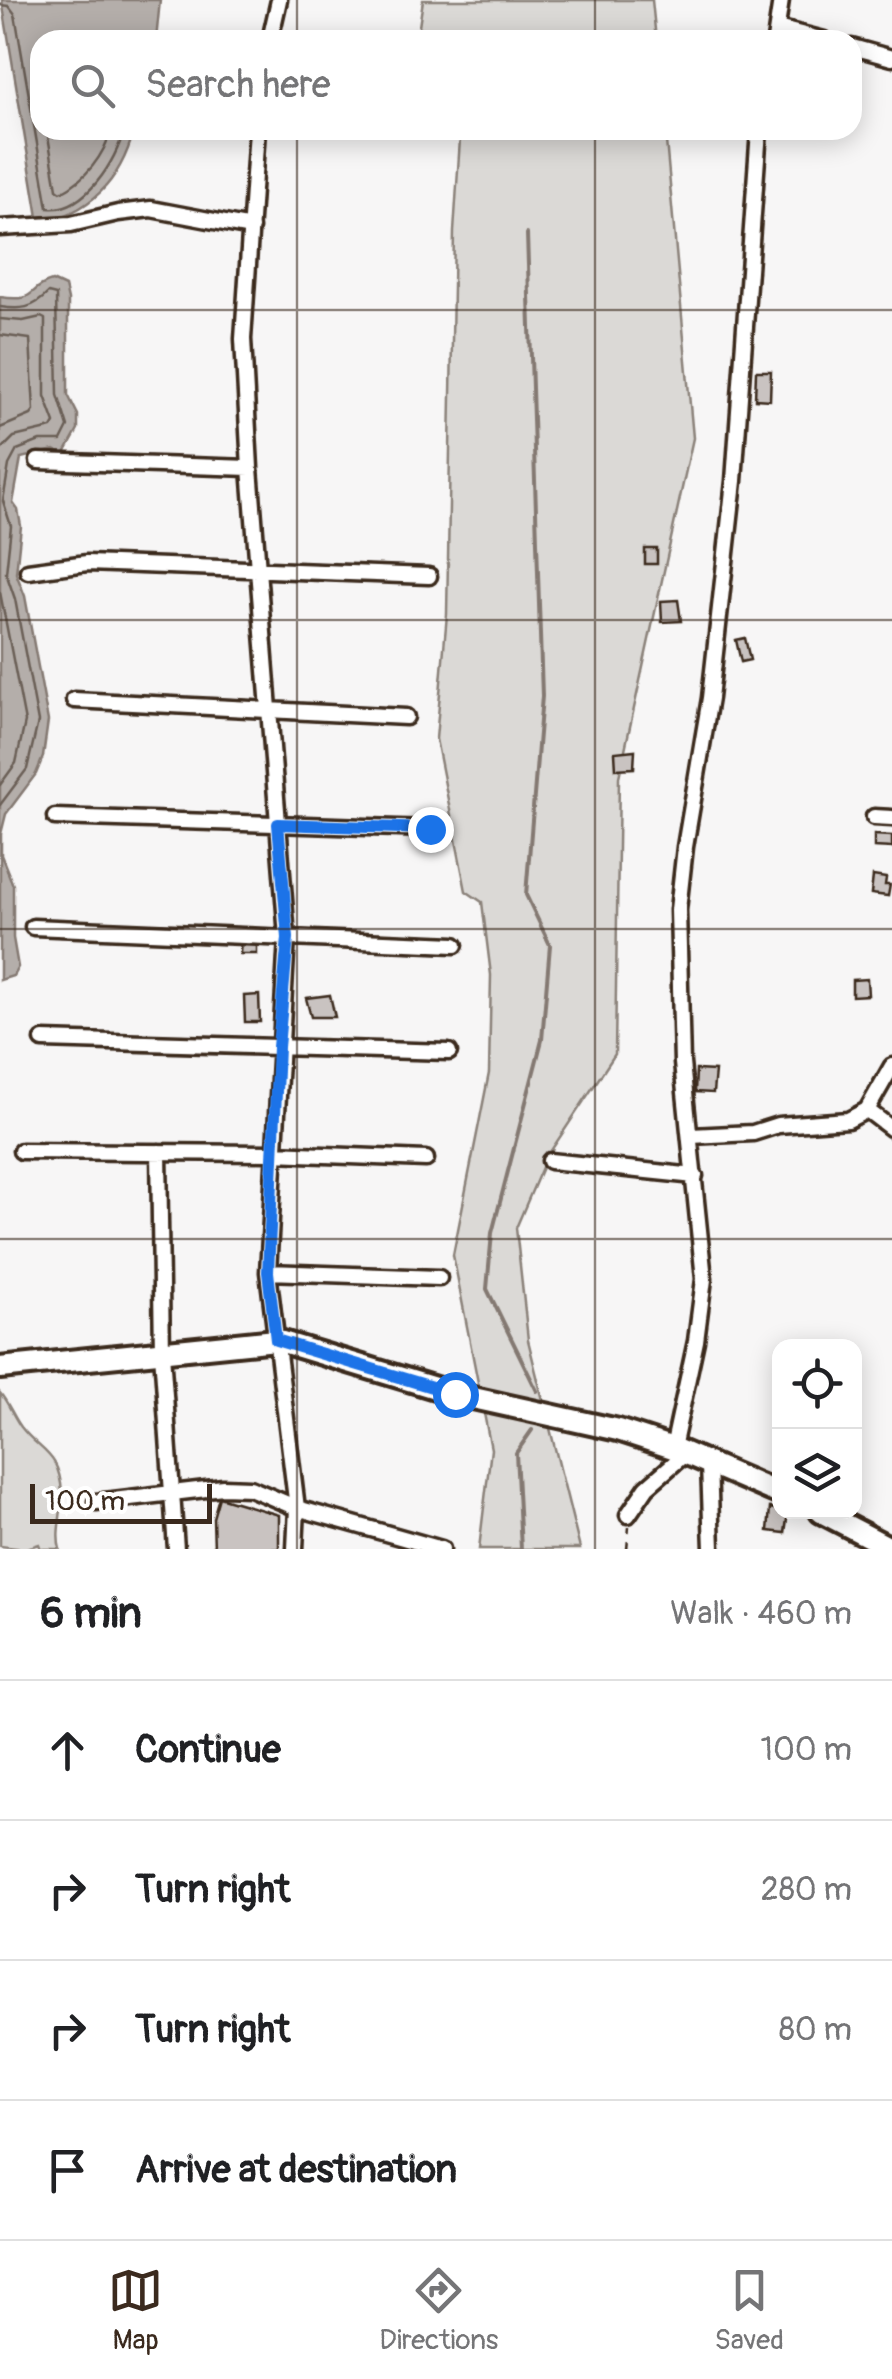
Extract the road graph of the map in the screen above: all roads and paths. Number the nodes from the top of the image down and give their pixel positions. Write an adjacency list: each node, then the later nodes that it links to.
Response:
1 (278, 0): 3 (street)
2 (781, 0): 4 (street)
3 (272, 30)
4 (777, 30)
5 (862, 50): 6 (street)
6 (892, 58)
7 (256, 140): 10 (street)
8 (758, 140): 33 (street)
9 (0, 228): 10 (street)
10 (250, 228): 12 (street)
11 (38, 461): 12 (street)
12 (250, 468): 13 (street)
13 (259, 569): 14 (street); 15 (street); 17 (street)
14 (28, 571)
15 (430, 576)
16 (74, 700): 17 (street)
17 (271, 711): 18 (street); 22 (street)
18 (406, 718)
19 (54, 817): 22 (street)
20 (874, 817): 21 (street)
21 (892, 818)
22 (278, 824): 23 (street); 25 (street)
23 (430, 829)
24 (32, 927): 25 (street)
25 (288, 938): 26 (street); 28 (street)
26 (454, 945)
27 (43, 1040): 28 (street)
28 (278, 1047): 29 (street); 36 (street)
29 (450, 1052)
30 (892, 1066): 31 (street)
31 (867, 1110): 32 (street); 33 (street)
32 (892, 1129)
33 (692, 1136): 39 (street)
34 (21, 1151): 35 (street)
35 (159, 1152): 36 (street); 43 (street)
36 (274, 1153): 37 (street); 40 (street)
37 (426, 1159)
38 (550, 1161): 39 (street)
39 (695, 1176): 45 (street)
40 (268, 1272): 41 (street); 42 (street)
41 (439, 1278)
42 (276, 1340): 43 (street); 45 (street); 50 (street)
43 (162, 1353): 44 (street); 48 (street)
44 (0, 1368)
45 (680, 1451): 46 (street); 51 (street)
46 (709, 1464): 47 (street); 57 (street)
47 (772, 1491)
48 (173, 1493): 49 (street); 50 (street); 53 (street)
49 (96, 1502)
50 (296, 1508): 54 (street); 55 (street)
51 (628, 1516): 56 (path)
52 (834, 1519): 58 (street)
53 (176, 1549)
54 (295, 1549)
55 (442, 1549)
56 (627, 1549)
57 (712, 1549)
58 (892, 1549)

